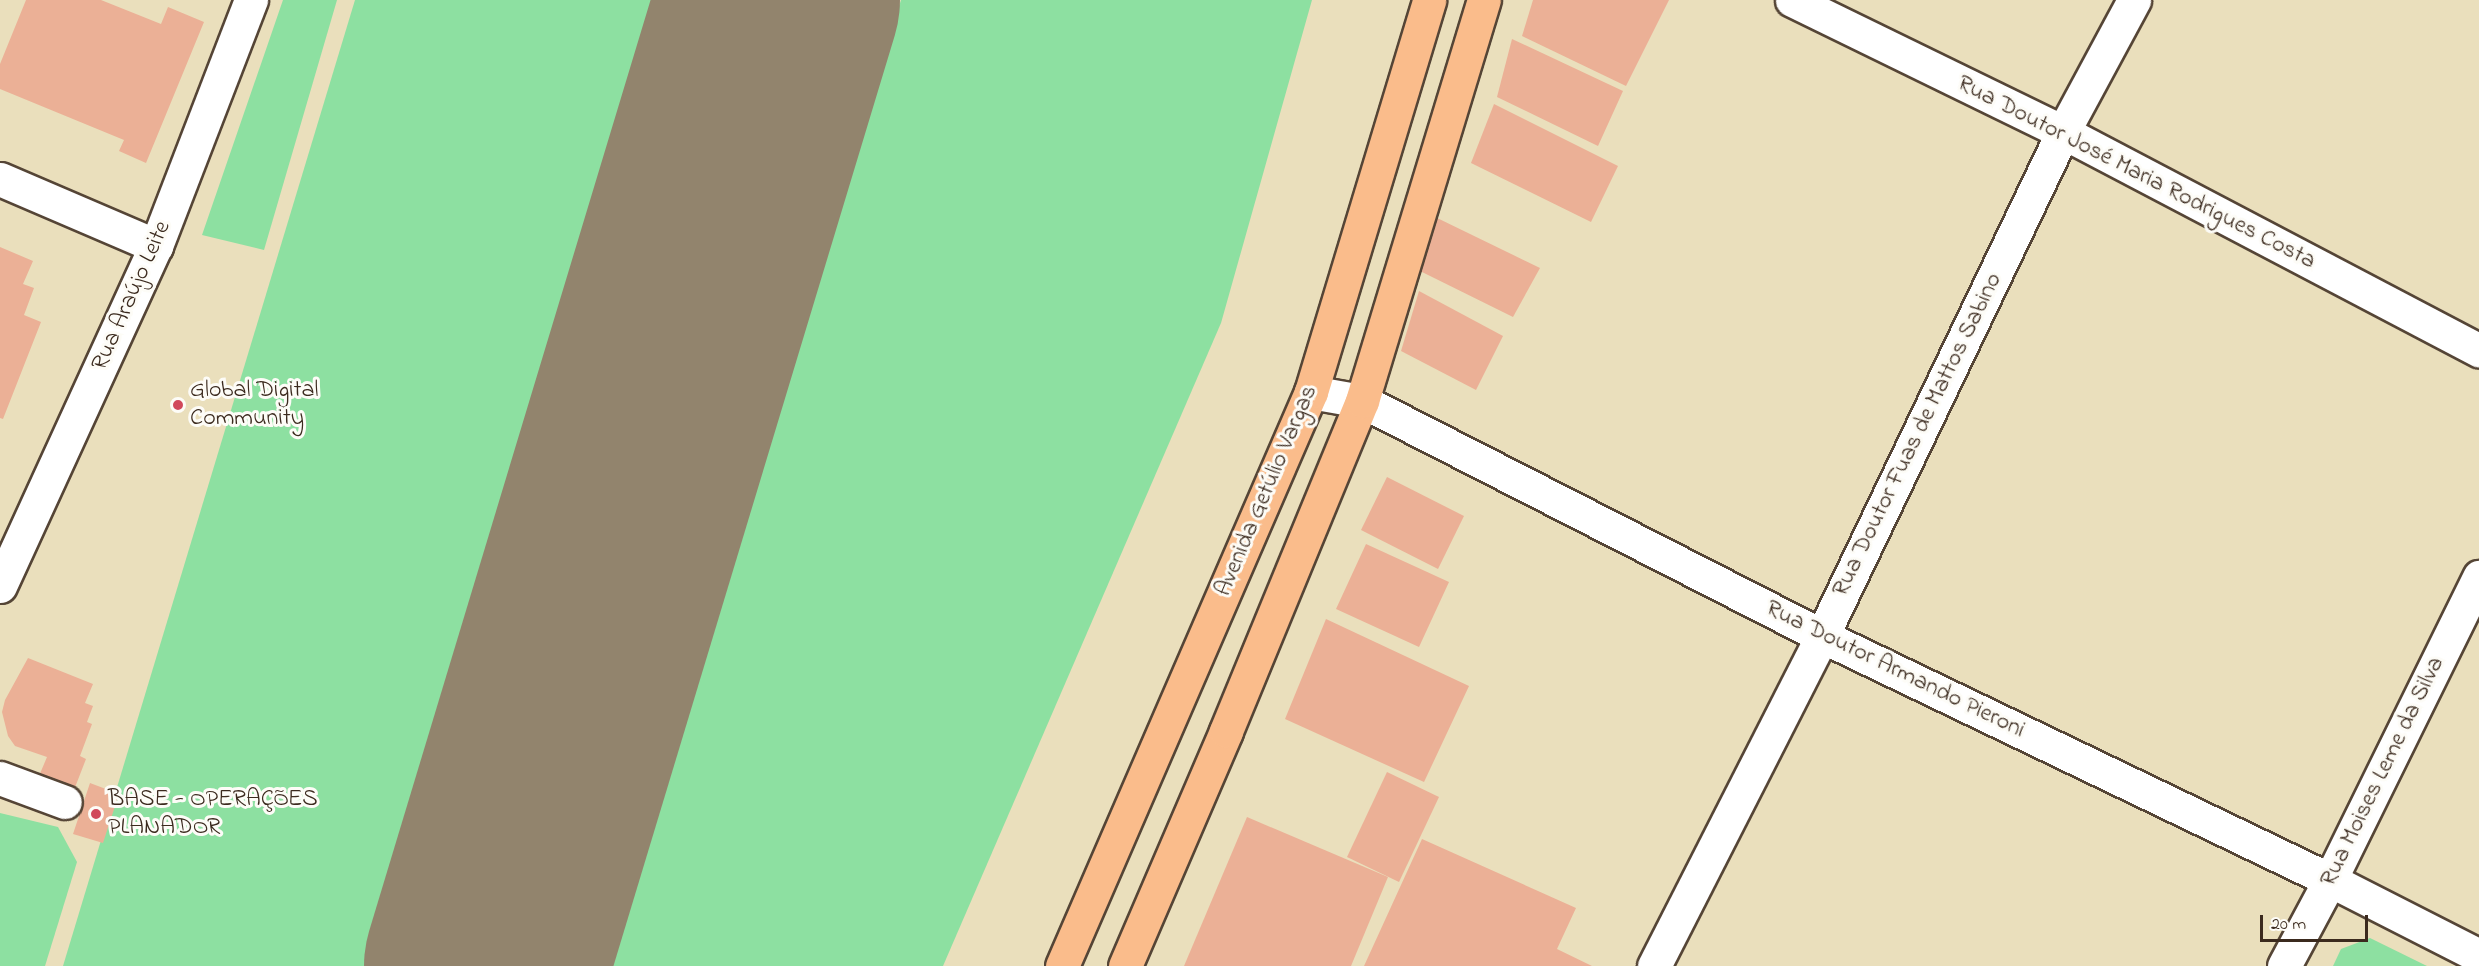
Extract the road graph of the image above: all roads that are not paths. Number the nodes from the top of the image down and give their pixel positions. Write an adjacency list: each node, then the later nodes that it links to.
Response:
1 (251, 0): 8 (street, Rua Araújo Leite)
2 (1429, 0): 10 (main road, Avenida Getúlio Vargas)
3 (1484, 0): 11 (main road)
4 (1792, 0): 6 (street, Rua Doutor José Maria Rodrigues Costa)
5 (2134, 0): 6 (street, Rua Doutor Fuas de Mattos Sabino)
6 (2063, 132): 9 (street, Rua Doutor José Maria Rodrigues Costa); 14 (street, Rua Doutor Fuas de Mattos Sabino)
7 (0, 179): 8 (street)
8 (156, 246): 13 (street, Rua Araújo Leite)
9 (2479, 350)
10 (1311, 392): 11 (street, Rua Doutor Armando Pieroni); 19 (main road, Avenida Getúlio Vargas)
11 (1362, 401): 14 (street, Rua Doutor Armando Pieroni); 20 (main road)
12 (2479, 577): 17 (street, Rua Moises Leme da Silva)
13 (0, 586)
14 (1822, 636): 17 (street, Rua Doutor Armando Pieroni); 21 (street, Rua Doutor Fuas de Mattos Sabino)
15 (0, 778): 16 (street)
16 (65, 802)
17 (2330, 880): 18 (street, Rua Doutor Armando Pieroni); 22 (street, Rua Moises Leme da Silva)
18 (2479, 956)
19 (1062, 966)
20 (1125, 966)
21 (1654, 966)
22 (2284, 966)

